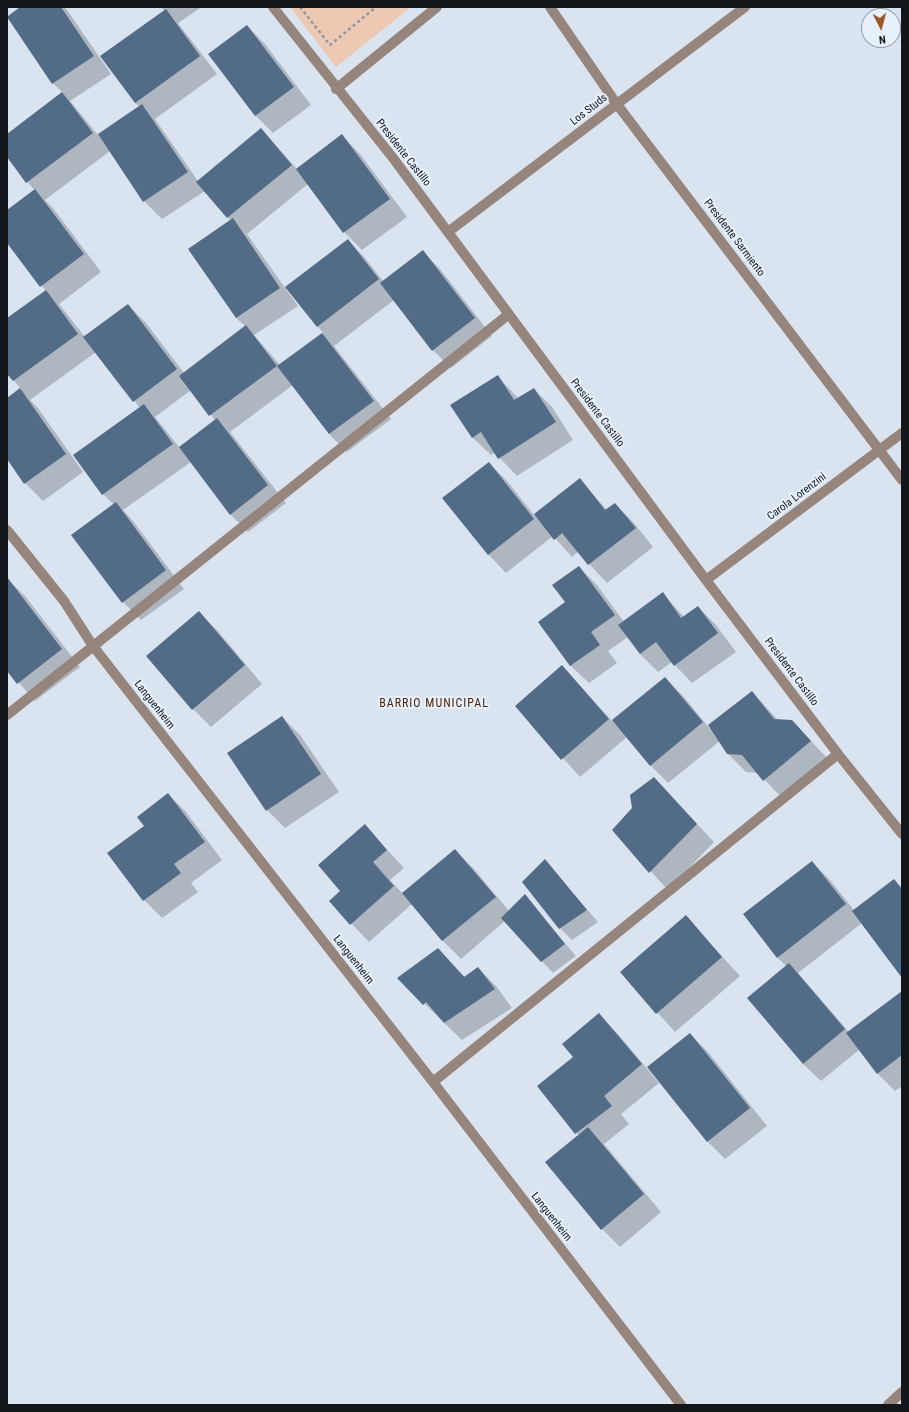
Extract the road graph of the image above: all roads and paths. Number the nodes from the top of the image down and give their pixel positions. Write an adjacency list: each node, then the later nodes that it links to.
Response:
1 (273, 7): 7 (street, Presidente Castillo)
2 (300, 7): 3 (path)
3 (376, 7)
4 (437, 7): 7 (street)
5 (550, 7): 8 (street, Presidente Sarmiento)
6 (745, 7): 8 (street, Los Studs)
7 (336, 89): 9 (street, Presidente Castillo)
8 (616, 103): 9 (street, Los Studs); 12 (street, Presidente Sarmiento)
9 (448, 232): 10 (street, Presidente Castillo)
10 (509, 314): 15 (street, Presidente Castillo); 16 (street)
11 (902, 433): 12 (street, Carola Lorenzini)
12 (880, 450): 13 (street, Presidente Sarmiento); 15 (street, Carola Lorenzini)
13 (902, 480)
14 (7, 530): 16 (street, Languenheim)
15 (706, 580): 18 (street, Presidente Castillo)
16 (93, 646): 17 (street); 20 (street, Languenheim)
17 (7, 715)
18 (838, 754): 19 (street, Presidente Castillo); 20 (street)
19 (900, 828)
20 (433, 1082): 22 (street, Languenheim)
21 (902, 1392): 23 (street)
22 (681, 1405)
23 (888, 1405)

